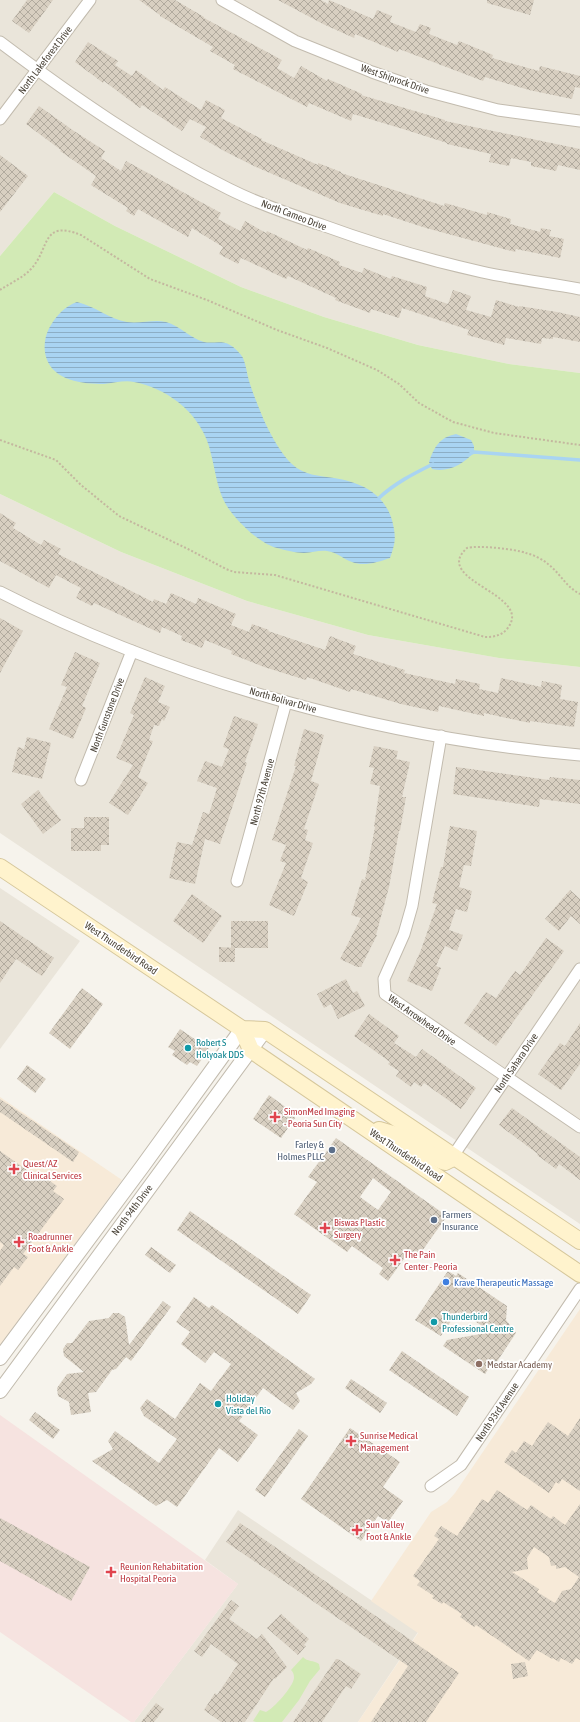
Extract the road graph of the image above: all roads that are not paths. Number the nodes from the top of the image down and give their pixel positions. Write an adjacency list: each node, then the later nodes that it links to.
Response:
1 (90, 0): 4 (street, North Lakeforest Drive)
2 (222, 0): 6 (street, West Shiprock Drive)
3 (0, 42): 4 (street, North Cameo Drive)
4 (37, 71): 5 (street, North Lakeforest Drive); 7 (street, North Cameo Drive)
5 (0, 119)
6 (580, 121)
7 (580, 289)
8 (0, 592): 9 (street, North Bolivar Drive)
9 (132, 651): 10 (street, North Bolivar Drive); 13 (street, North Gunstone Drive)
10 (286, 702): 11 (street, North Bolivar Drive); 15 (street, North 97th Avenue)
11 (441, 736): 12 (street, North Bolivar Drive); 20 (street, West Arrowhead Drive)
12 (580, 755)
13 (81, 780)
14 (0, 867): 17 (main road, West Thunderbird Road)
15 (237, 882)
16 (580, 969): 20 (street, North Sahara Drive)
17 (242, 1029): 18 (main road); 19 (main road); 21 (street, North 94th Drive)
18 (265, 1030): 19 (street, North 94th Drive); 25 (main road)
19 (251, 1050): 22 (street, North 94th Drive); 23 (main road, West Thunderbird Road)
20 (507, 1077): 24 (street, West Arrowhead Drive); 25 (street, North Sahara Drive)
21 (185, 1108): 22 (street); 26 (street, North 94th Drive)
22 (199, 1119): 27 (street, North 94th Drive)
23 (364, 1126): 25 (main road); 29 (main road, West Thunderbird Road)
24 (580, 1127)
25 (453, 1156): 28 (main road)
26 (142, 1167): 27 (street); 31 (street, North 94th Drive)
27 (157, 1178): 32 (street, North 94th Drive)
28 (580, 1241)
29 (580, 1274)
30 (580, 1289): 33 (street, North 93rd Avenue)
31 (0, 1358)
32 (2, 1382)
33 (432, 1486)

